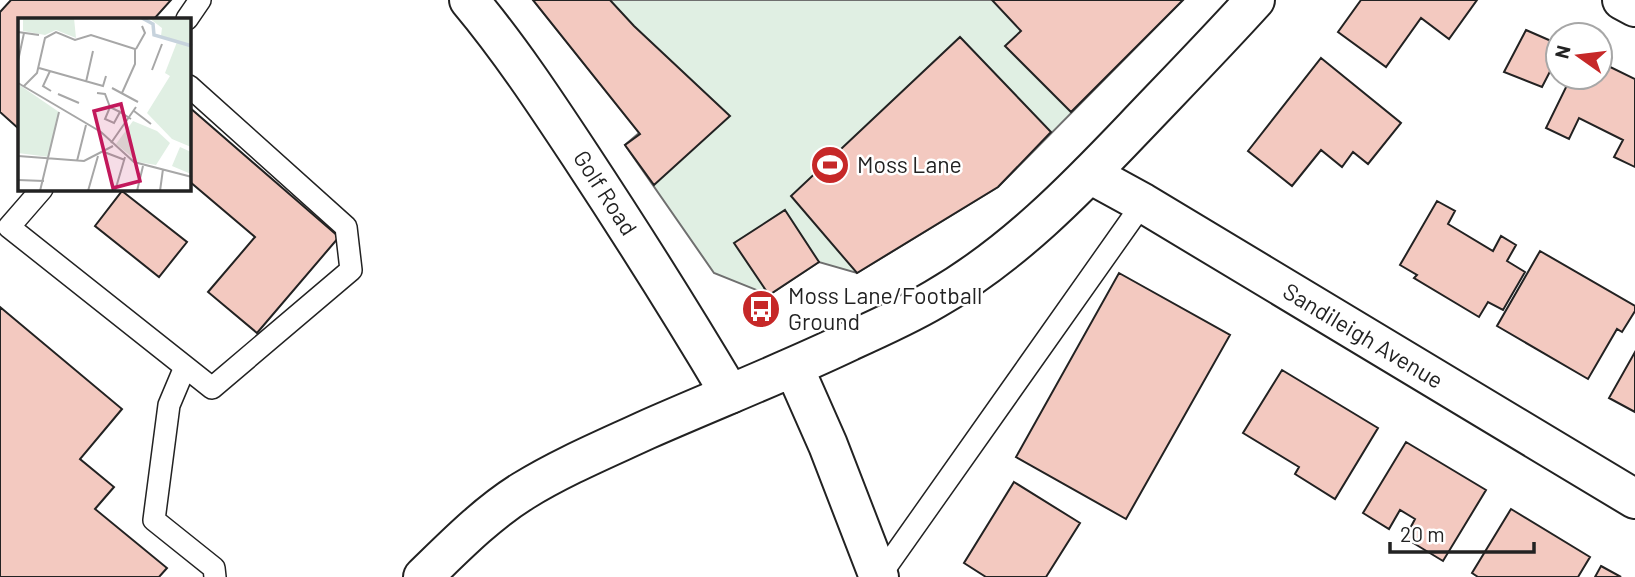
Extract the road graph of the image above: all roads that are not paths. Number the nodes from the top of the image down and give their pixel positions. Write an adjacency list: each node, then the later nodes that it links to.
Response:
1 (200, 0): 6 (lane)
2 (469, 0): 14 (street, Golf Road)
3 (1255, 0): 8 (street)
4 (1622, 0): 5 (street)
5 (1635, 6)
6 (188, 18)
7 (191, 88): 12 (lane)
8 (1090, 174): 10 (street, Sandileigh Avenue); 13 (street)
9 (40, 191): 11 (lane)
10 (1143, 203): 15 (street, Sandileigh Avenue); 18 (lane)
11 (4, 227): 12 (lane)
12 (186, 367): 16 (lane)
13 (794, 368): 14 (street); 18 (street)
14 (730, 394): 17 (street)
15 (1635, 499)
16 (215, 577)
17 (423, 577)
18 (880, 577)

